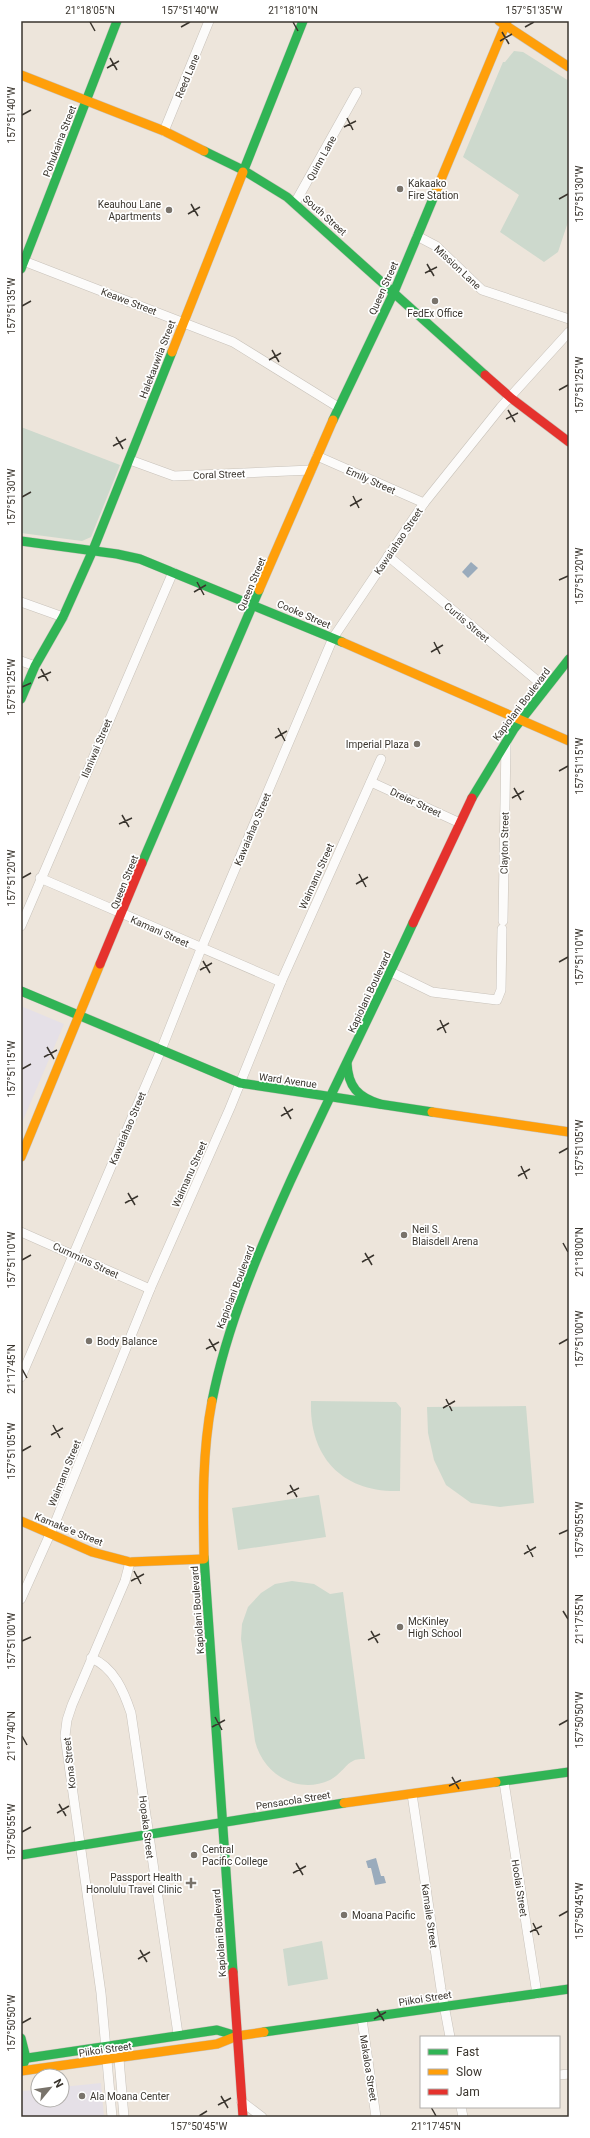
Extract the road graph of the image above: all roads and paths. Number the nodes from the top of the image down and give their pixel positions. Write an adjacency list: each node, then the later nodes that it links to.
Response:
1 (117, 21): 8 (main road, Pohukaina Street)
2 (209, 21): 9 (street, Reed Lane)
3 (303, 21): 10 (main road, Halekauwila Street)
4 (504, 22): 5 (main road); 12 (main road, Queen Street)
5 (569, 67)
6 (21, 75): 8 (main road, South Street)
7 (357, 92): 11 (street, Quinn Lane)
8 (87, 100): 9 (main road, South Street); 13 (main road, Pohukaina Street)
9 (164, 131): 10 (main road, South Street)
10 (243, 170): 11 (main road, South Street); 16 (main road, Halekauwila Street)
11 (295, 203): 14 (main road, South Street)
12 (416, 236): 14 (main road, Queen Street); 15 (street, Mission Lane)
13 (22, 263): 16 (street, Keawe Street)
14 (394, 292): 18 (main road, South Street); 19 (main road, Queen Street)
15 (569, 319)
16 (184, 322): 19 (street, Keawe Street); 22 (main road, Halekauwila Street)
17 (569, 332): 18 (street, Kawaiahao Street)
18 (511, 398): 20 (main road, South Street); 24 (street, Kawaiahao Street)
19 (338, 407): 21 (main road, Queen Street)
20 (569, 442)
21 (317, 456): 23 (main road, Queen Street); 24 (street, Emily Street)
22 (130, 460): 23 (street, Coral Street); 26 (main road, Halekauwila Street)
23 (310, 470): 30 (main road, Queen Street)
24 (424, 503): 27 (street, Kawaiahao Street)
25 (21, 541): 26 (main road, Cooke Street)
26 (93, 550): 28 (main road, Cooke Street); 31 (main road, Halekauwila Street)
27 (388, 556): 32 (street, Kawaiahao Street); 36 (street, Curtis Street)
28 (173, 572): 30 (main road, Cooke Street); 44 (street, Ilaniwai Street)
29 (21, 602): 31 (street)
30 (254, 606): 32 (main road, Cooke Street); 45 (main road, Queen Street)
31 (63, 617): 35 (main road, Halekauwila Street)
32 (332, 638): 38 (main road, Cooke Street); 47 (street, Kawaiahao Street)
33 (569, 659): 36 (main road, Kapiolani Boulevard)
34 (21, 661): 35 (street)
35 (35, 666): 37 (main road, Halekauwila Street)
36 (546, 688): 38 (main road, Kapiolani Boulevard)
37 (21, 699)
38 (522, 719): 39 (main road, Cooke Street); 40 (main road, Kapiolani Boulevard)
39 (569, 741)
40 (506, 742): 43 (main road, Kapiolani Boulevard); 48 (street, Clayton Street)
41 (381, 759): 42 (street, Waimanu Street)
42 (371, 782): 43 (street, Dreier Street); 49 (street, Waimanu Street)
43 (460, 823): 48 (main road, Kapiolani Boulevard)
44 (40, 878): 45 (street, Kamani Street); 46 (street, Ilaniwai Street)
45 (122, 914): 47 (street, Kamani Street); 51 (main road, Queen Street)
46 (21, 926)
47 (201, 949): 49 (street, Kamani Street); 52 (street, Kawaiahao Street)
48 (391, 972): 53 (main road, Kapiolani Boulevard)
49 (281, 982): 54 (street, Waimanu Street)
50 (21, 991): 51 (main road, Ward Avenue)
51 (80, 1016): 52 (main road, Ward Avenue); 58 (main road, Queen Street)
52 (161, 1050): 54 (main road, Ward Avenue); 60 (street, Kawaiahao Street)
53 (347, 1063): 55 (main road, Kapiolani Boulevard); 56 (main road)
54 (240, 1083): 55 (main road, Ward Avenue); 61 (street, Waimanu Street)
55 (329, 1097): 56 (main road, Ward Avenue); 65 (main road, Kapiolani Boulevard)
56 (380, 1104): 57 (main road, Ward Avenue)
57 (569, 1132)
58 (21, 1157)
59 (21, 1232): 60 (street, Cummins Street)
60 (74, 1253): 61 (street, Cummins Street); 62 (street, Kawaiahao Street)
61 (150, 1289): 64 (street, Waimanu Street)
62 (21, 1376)
63 (21, 1521): 64 (main road, Kamakeʻe Street)
64 (49, 1534): 66 (main road, Kamakeʻe Street); 67 (street, Waimanu Street)
65 (204, 1559): 66 (main road, Kamakeʻe Street); 72 (main road, Kapiolani Boulevard)
66 (130, 1562): 68 (street, Kona Street)
67 (21, 1599)
68 (91, 1658): 73 (street, Hopaka Street); 74 (street, Kona Street)
69 (569, 1772): 70 (main road, Pensacola Street)
70 (504, 1782): 71 (main road, Pensacola Street); 77 (street, Hoolai Street)
71 (412, 1794): 72 (main road, Pensacola Street); 78 (street, Kamaile Street)
72 (222, 1822): 73 (main road, Pensacola Street); 81 (main road, Kapiolani Boulevard)
73 (148, 1835): 74 (main road, Pensacola Street); 80 (street, Hopaka Street)
74 (81, 1846): 75 (main road, Pensacola Street); 84 (street, Kona Street)
75 (21, 1855)
76 (569, 1989): 77 (main road, Piikoi Street)
77 (536, 1994): 78 (main road, Piikoi Street)
78 (444, 2006): 79 (main road, Piikoi Street); 82 (street, Kamaile Street)
79 (362, 2019): 81 (main road, Piikoi Street); 94 (street, Makaloa Street)
80 (178, 2034): 81 (main road, Piikoi Street); 84 (main road, Piikoi Street)
81 (237, 2036): 86 (main road, Piikoi Street); 89 (main road, Kapiolani Boulevard)
82 (450, 2036)
83 (21, 2038): 85 (main road)
84 (106, 2045): 85 (main road, Piikoi Street); 86 (street); 87 (street, Kona Street)
85 (24, 2058): 88 (main road)
86 (119, 2059): 87 (main road, Piikoi Street); 91 (street)
87 (106, 2060): 88 (main road, Piikoi Street); 90 (street, Kona Street)
88 (21, 2070)
89 (242, 2101): 92 (main road, Kapiolani Boulevard); 93 (street)
90 (112, 2117)
91 (124, 2117)
92 (242, 2117)
93 (262, 2117)
94 (376, 2117)

